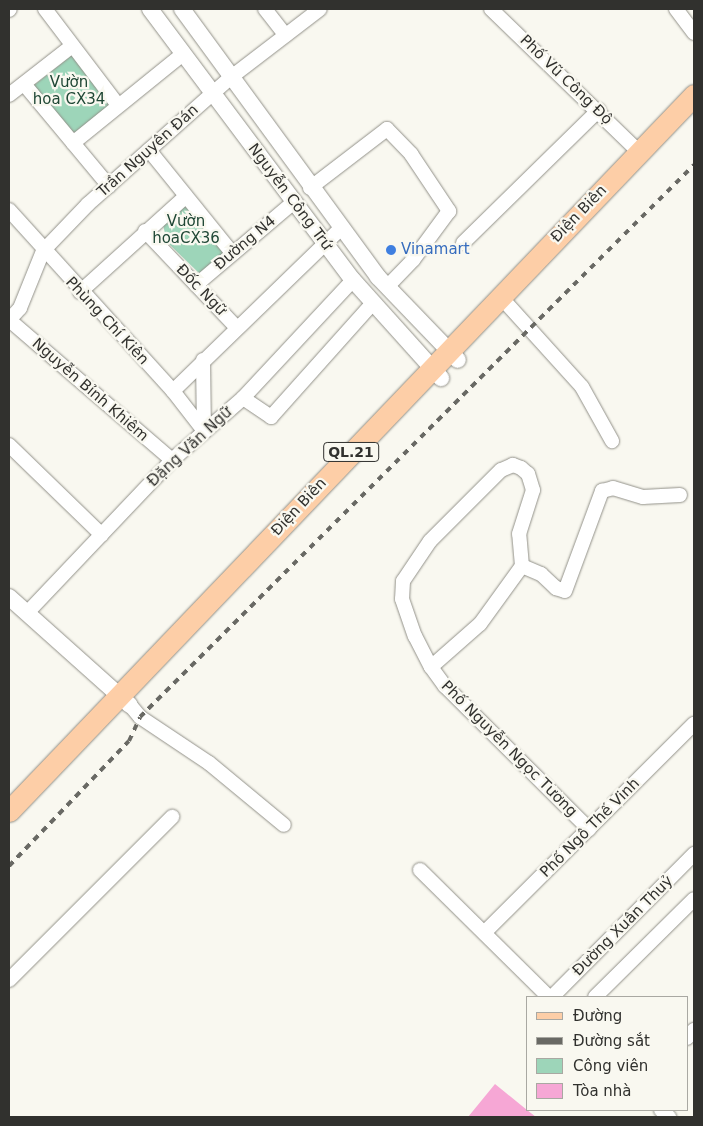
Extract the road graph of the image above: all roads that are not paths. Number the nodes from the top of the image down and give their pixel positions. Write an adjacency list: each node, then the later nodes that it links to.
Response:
1 (45, 9): 10 (street)
2 (150, 9): 11 (street, Nguyễn Công Trứ)
3 (182, 9): 12 (street, Nguyễn Công Trứ)
4 (265, 9): 9 (street)
5 (320, 9): 9 (street, Trần Nguyên Đán)
6 (491, 9): 18 (street, Phố Vũ Công Độ)
7 (676, 9): 8 (street)
8 (694, 33)
9 (285, 36): 12 (street, Trần Nguyên Đán)
10 (72, 46): 13 (street); 17 (street)
11 (183, 54): 14 (street, Nguyễn Công Trứ); 17 (street)
12 (230, 78): 14 (street, Trần Nguyên Đán); 24 (street, Nguyễn Công Trứ)
13 (24, 84): 16 (street); 20 (street)
14 (212, 94): 21 (street, Trần Nguyên Đán); 26 (street, Nguyễn Công Trứ)
15 (694, 95): 22 (main road, Điện Biên / QL.21)
16 (9, 96)
17 (117, 104): 20 (street)
18 (599, 110): 22 (street, Phố Vũ Công Độ); 31 (street)
19 (694, 116): 39 (main road, Điện Biên / QL.21)
20 (73, 143): 23 (street)
21 (149, 150): 23 (street, Trần Nguyên Đán); 25 (street)
22 (639, 152): 42 (main road, Điện Biên / QL.21)
23 (109, 186): 32 (street, Trần Nguyên Đán)
24 (310, 188): 28 (street, Nguyễn Công Trứ); 36 (street)
25 (185, 197): 29 (street); 33 (street)
26 (294, 202): 30 (street, Nguyễn Công Trứ); 33 (street, Đường N4)
27 (9, 210): 32 (street, Phùng Chí Kiên)
28 (340, 229): 30 (street); 36 (street, Nguyễn Công Trứ)
29 (144, 231): 35 (street, Đốc Ngữ); 37 (street)
30 (325, 243): 34 (street, Nguyễn Công Trứ); 41 (street)
31 (463, 243)
32 (43, 251): 37 (street, Phùng Chí Kiên); 40 (street, Trần Nguyên Đán)
33 (232, 254): 35 (street, Đường N4)
34 (353, 280): 38 (street, Nguyễn Công Trứ); 46 (street, Đặng Văn Ngữ)
35 (196, 285): 41 (street, Đốc Ngữ)
36 (387, 287): 42 (street, Nguyễn Công Trứ)
37 (80, 292): 45 (street, Phùng Chí Kiên)
38 (373, 302): 44 (street, Nguyễn Công Trứ); 46 (street)
39 (508, 305): 42 (main road, Điện Biên / QL.21); 48 (street)
40 (9, 320): 50 (street, Nguyễn Bỉnh Khiêm)
41 (236, 327): 43 (street)
42 (452, 355): 44 (main road, Điện Biên / QL.21)
43 (203, 360): 45 (street); 47 (street)
44 (436, 372): 57 (main road, Điện Biên / QL.21)
45 (173, 392): 47 (street, Phùng Chí Kiên)
46 (242, 398): 47 (street, Đặng Văn Ngữ)
47 (204, 432): 50 (street, Đặng Văn Ngữ)
48 (612, 441)
49 (9, 445): 52 (street)
50 (172, 460): 52 (street, Đặng Văn Ngữ)
51 (680, 495): 53 (street)
52 (102, 535): 55 (street, Đặng Văn Ngữ)
53 (522, 566): 56 (street); 56 (street, Phố Nguyễn Ngọc Tương)
54 (9, 597): 55 (street)
55 (27, 614): 57 (street)
56 (431, 667): 63 (street, Phố Nguyễn Ngọc Tương)
57 (126, 700): 59 (main road, Điện Biên / QL.21); 61 (street); 62 (main road, Điện Biên / QL.21)
58 (694, 724): 63 (street, Phố Ngô Thế Vinh)
59 (9, 811)
60 (172, 817): 68 (street)
61 (284, 826)
62 (9, 828)
63 (589, 829): 67 (street, Phố Ngô Thế Vinh)
64 (694, 854): 70 (street, Đường Xuân Thuỷ)
65 (420, 870): 67 (street)
66 (694, 899): 71 (street, Đường Xuân Thuỷ)
67 (485, 932): 69 (street)
68 (9, 980)
69 (550, 996)
70 (552, 996)
71 (596, 996)

